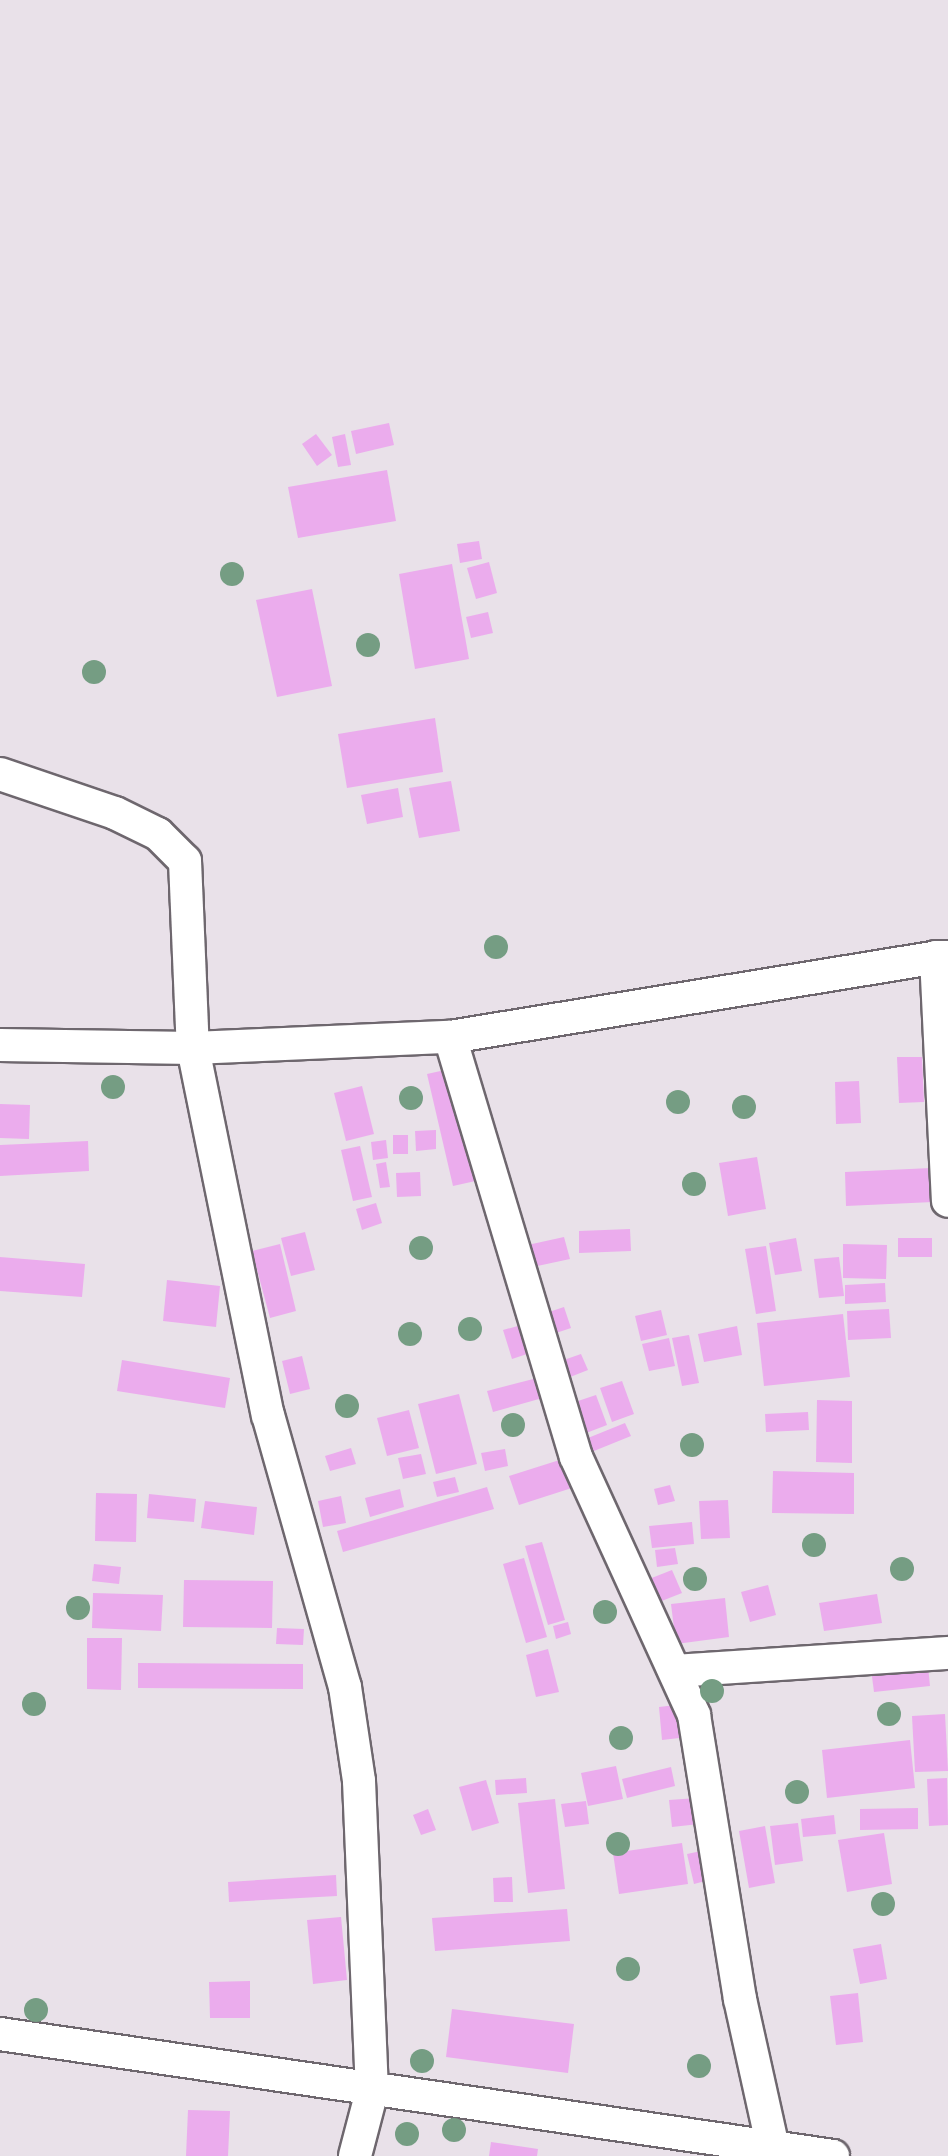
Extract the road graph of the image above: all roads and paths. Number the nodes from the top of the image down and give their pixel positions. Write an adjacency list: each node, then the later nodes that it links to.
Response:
1 (0, 774): 5 (street)
2 (942, 957): 3 (street); 6 (street)
3 (450, 1037): 5 (street); 8 (street)
4 (0, 1045): 5 (street)
5 (193, 1048): 10 (street)
6 (948, 1201)
7 (948, 1653): 8 (street)
8 (675, 1671): 11 (street)
9 (0, 2034): 10 (street)
10 (372, 2091): 11 (street); 12 (street)
11 (774, 2152): 13 (street)
12 (355, 2156)
13 (833, 2156)

